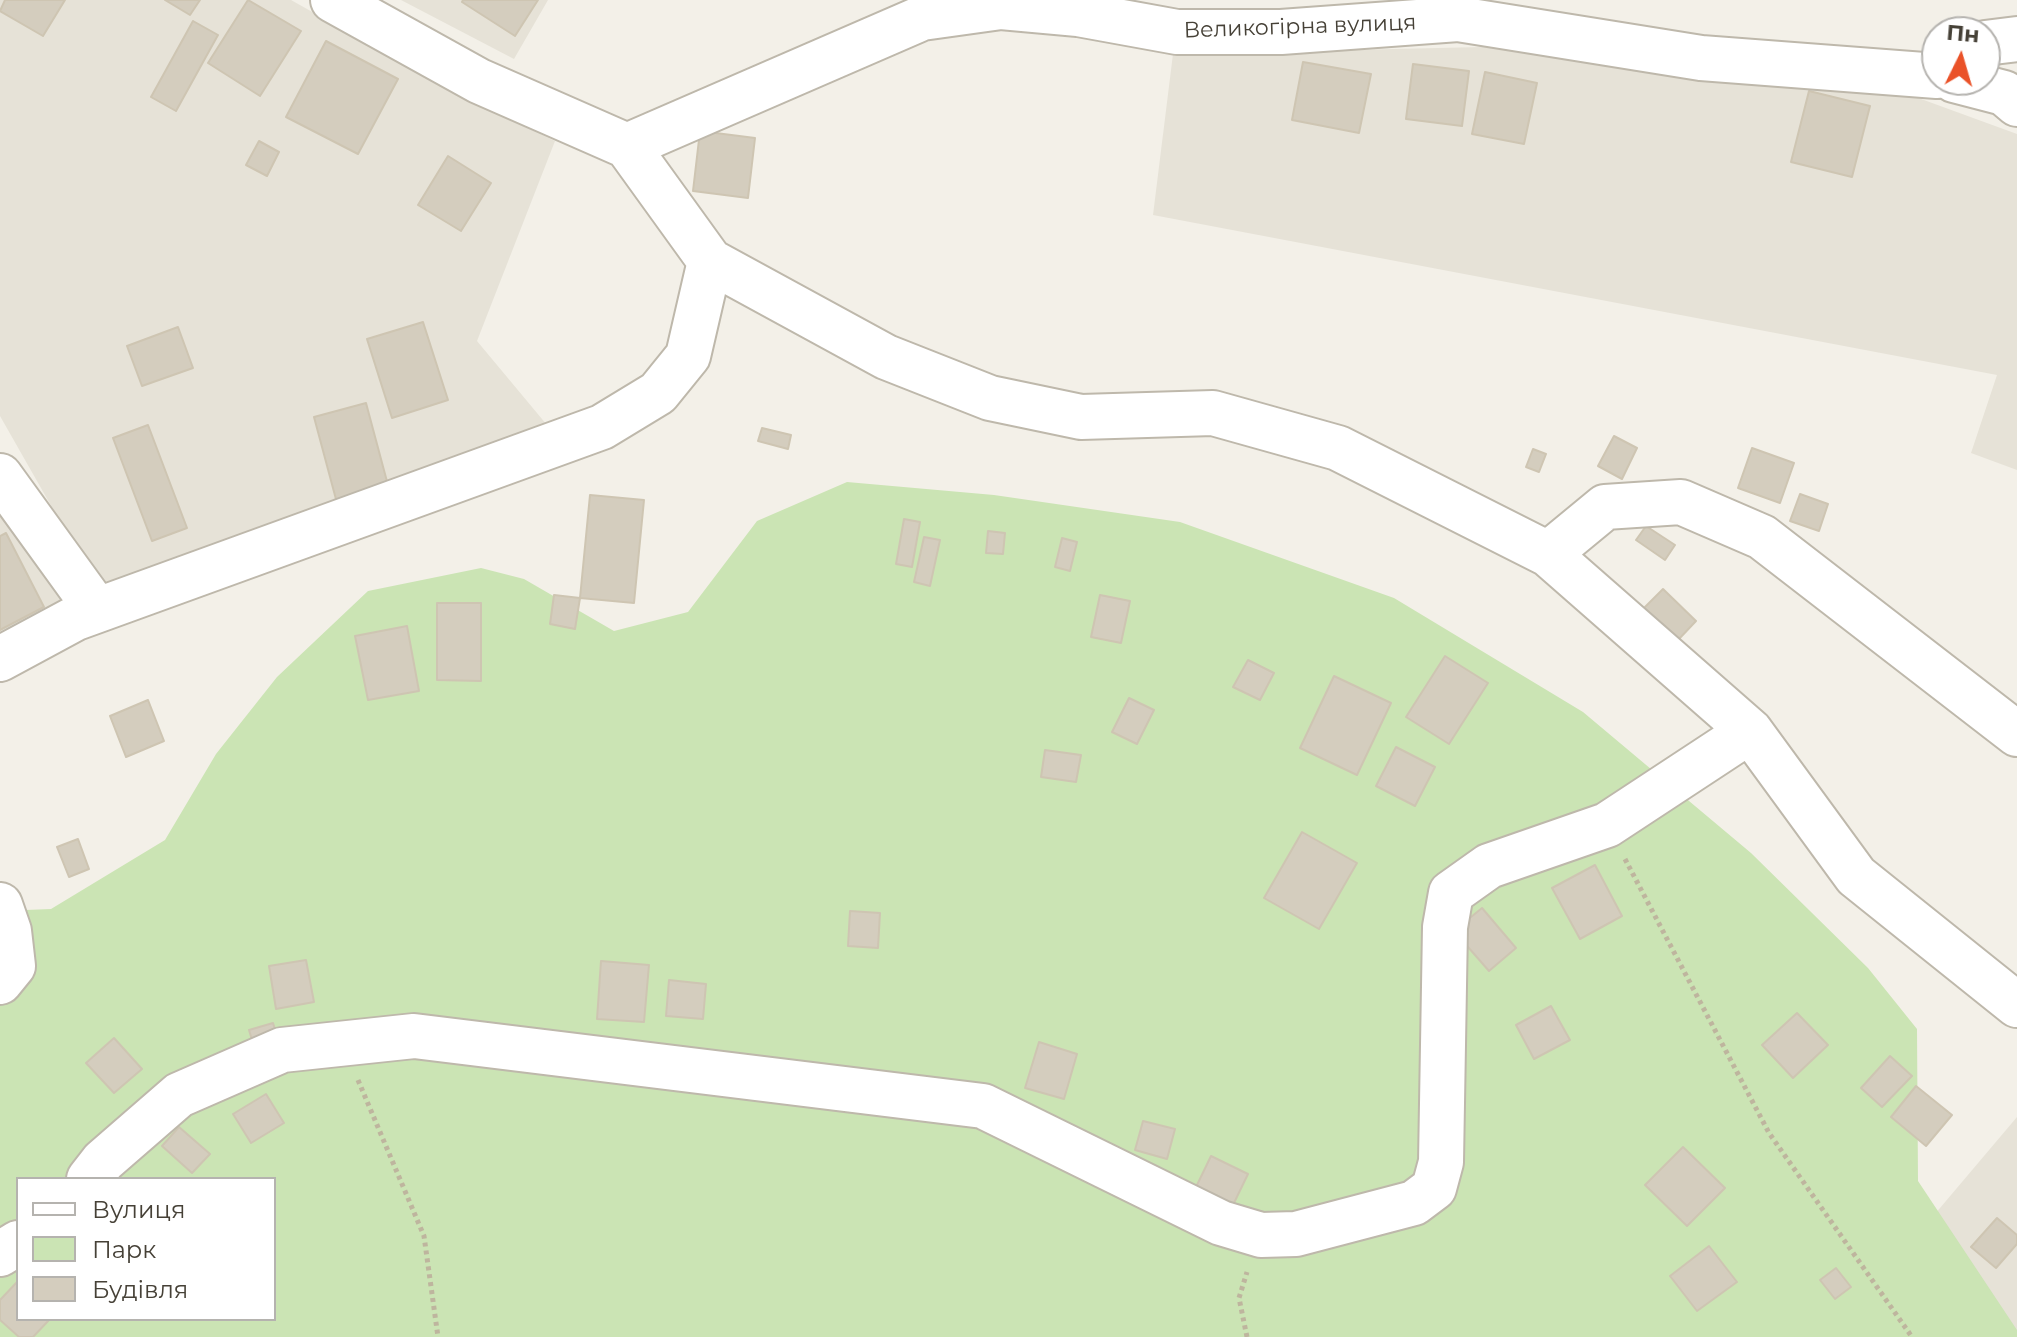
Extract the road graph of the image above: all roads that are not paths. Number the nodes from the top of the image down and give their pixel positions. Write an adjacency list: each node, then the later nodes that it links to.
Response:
1 (333, 0): 8 (street)
2 (1171, 15): 4 (street, Великогірна вулиця); 8 (street, Великогірна вулиця)
3 (1921, 64): 4 (street)
4 (1894, 72): 5 (street, Великогірна вулиця)
5 (1921, 75)
6 (2001, 92): 7 (street)
7 (2017, 104)
8 (627, 146): 9 (street)
9 (710, 261): 11 (street); 12 (street)
10 (0, 476): 12 (street)
11 (1548, 554): 14 (street); 15 (street)
12 (97, 610): 13 (street)
13 (0, 659)
14 (1750, 731): 18 (street); 19 (street)
15 (2017, 734)
16 (0, 905): 17 (street)
17 (0, 982)
18 (2017, 1005)
19 (91, 1177)

